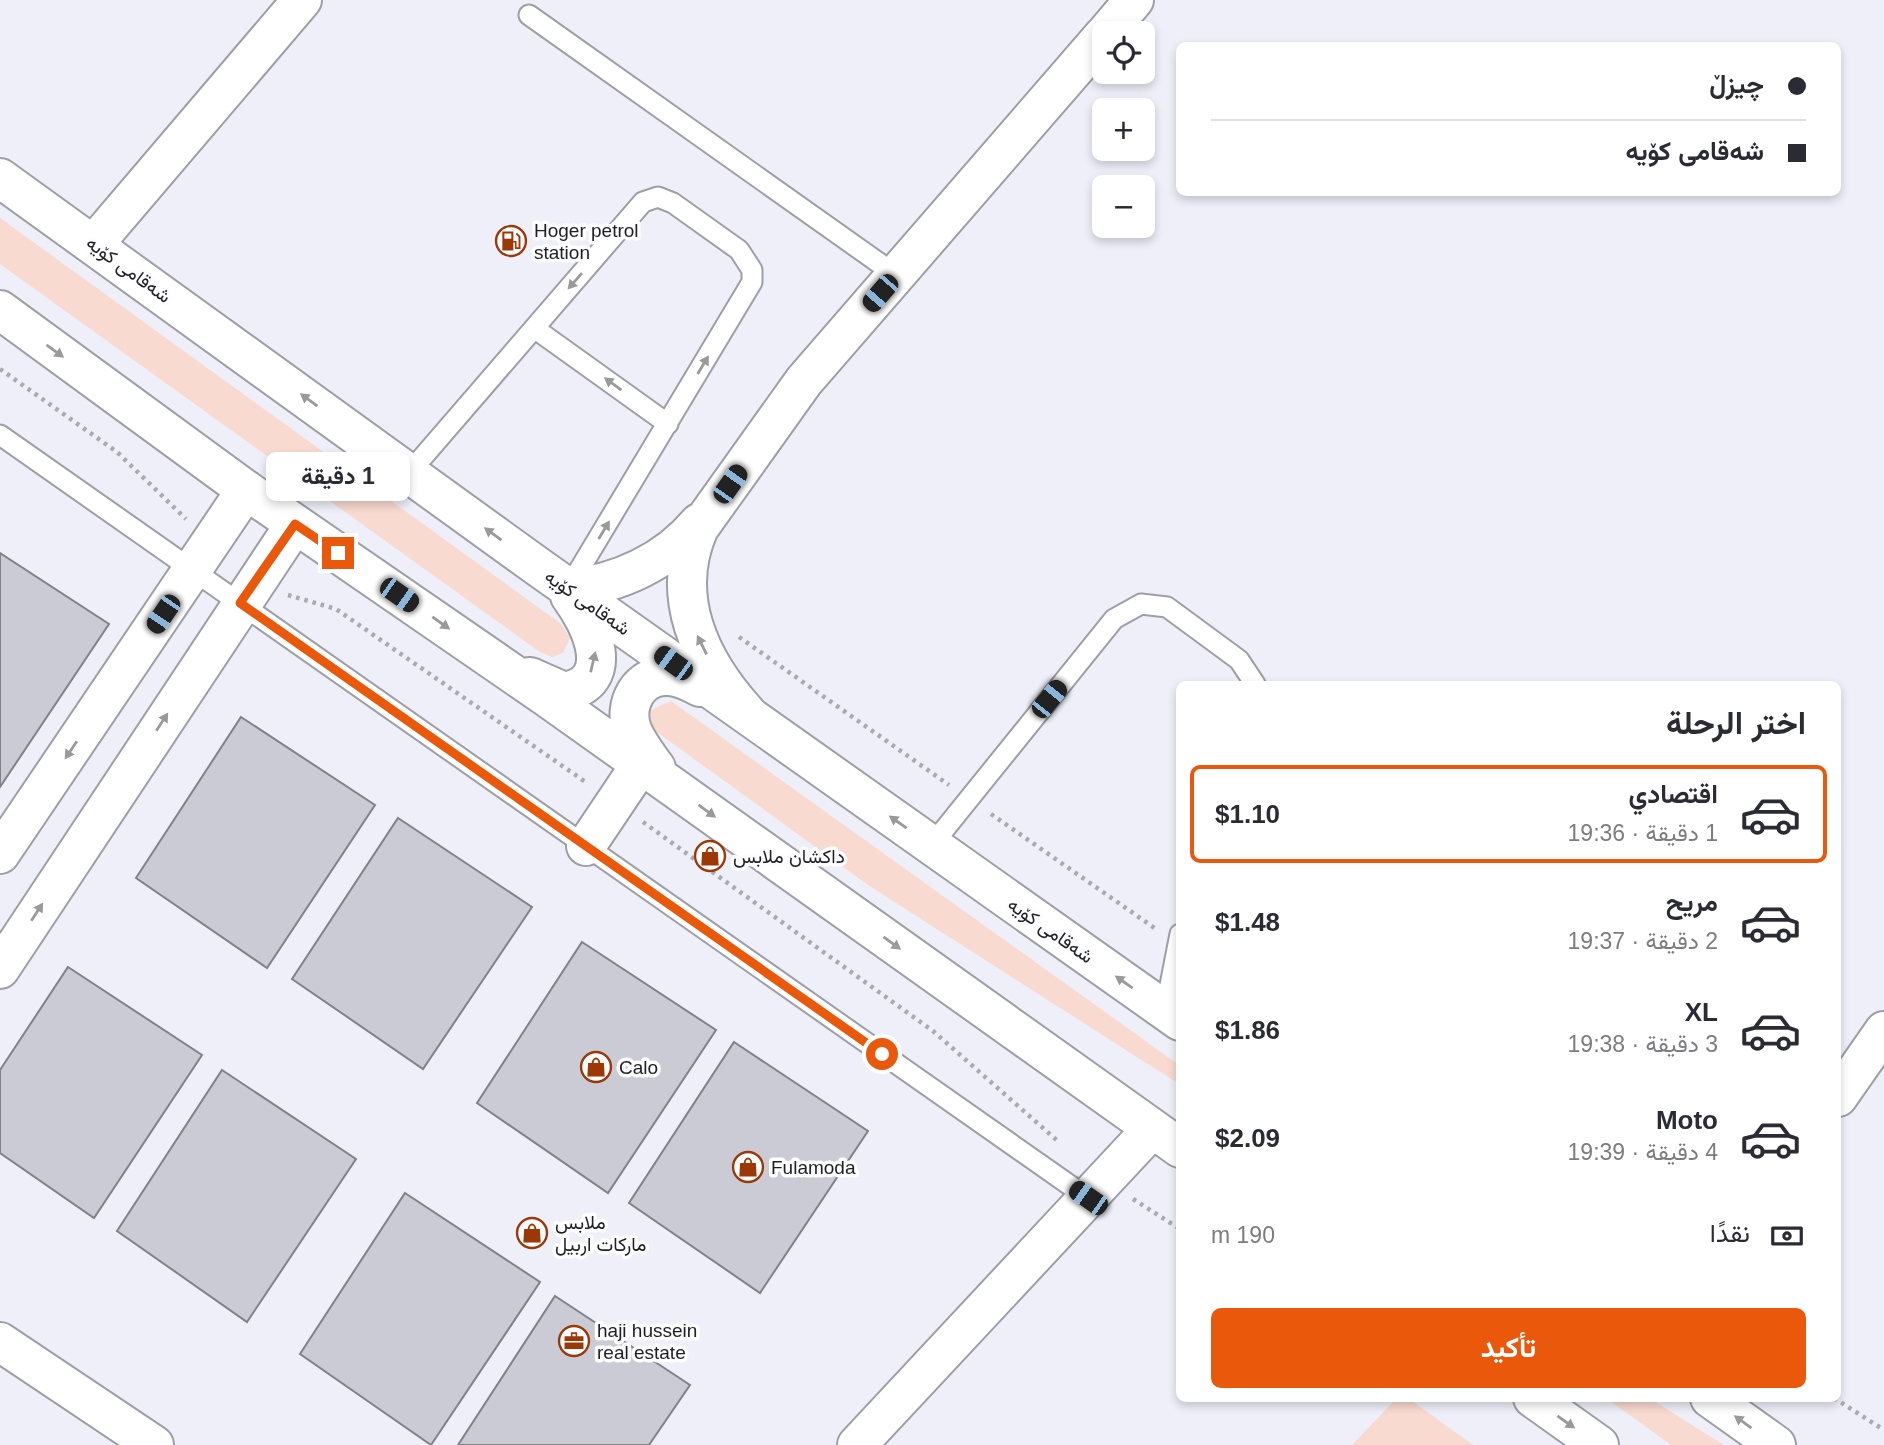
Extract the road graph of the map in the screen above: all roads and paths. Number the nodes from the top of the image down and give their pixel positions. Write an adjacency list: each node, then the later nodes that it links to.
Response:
1 (302, 0): 7 (main road)
2 (1134, 0): 4 (main road)
3 (529, 15): 8 (lane)
4 (1116, 21)
5 (1092, 49): 8 (main road)
6 (0, 178): 7 (main road, شەقامی کۆیە)
7 (94, 244): 13 (main road, شەقامی کۆیە, one-way to 7)
8 (896, 275): 15 (main road)
9 (0, 310): 14 (main road, one-way to 14)
10 (534, 328): 11 (lane, one-way to 10); 11 (lane, one-way to 10); 13 (lane)
11 (668, 424): 19 (lane, one-way to 11)
12 (0, 435): 18 (lane)
13 (409, 473): 17 (main road, شەقامی کۆیە, one-way to 13)
14 (246, 490): 16 (main road); 18 (main road)
15 (716, 503): 19 (main road); 25 (main road, one-way to 15)
16 (295, 524): 20 (main road); 22 (main road, one-way to 22)
17 (537, 566): 19 (main road, شەقامی کۆیە); 22 (main road, one-way to 17)
18 (192, 570): 20 (lane); 30 (main road, one-way to 30)
19 (568, 588): 24 (main road, شەقامی کۆیە)
20 (240, 603): 28 (lane); 33 (main road, one-way to 20)
21 (737, 636): 27 (path)
22 (479, 649): 26 (main road)
23 (1253, 681): 27 (lane)
24 (715, 693): 25 (main road, شەقامی کۆیە); 26 (main road)
25 (754, 721): 29 (main road, شەقامی کۆیە, one-way to 25)
26 (653, 773): 28 (main road); 37 (main road, one-way to 37)
27 (968, 798): 29 (lane); 31 (path)
28 (586, 846): 38 (lane)
29 (932, 846): 34 (main road, شەقامی کۆیە, one-way to 29)
30 (0, 855)
31 (1176, 938)
32 (1176, 965): 34 (lane)
33 (0, 969)
34 (1172, 1016)
35 (1884, 1031): 36 (main road)
36 (1841, 1093)
37 (1166, 1139): 38 (main road)
38 (1088, 1198): 45 (main road)
39 (0, 1342): 44 (main road)
40 (1539, 1402): 46 (main road, one-way to 46)
41 (1716, 1402): 47 (main road, one-way to 41)
42 (1840, 1402): 43 (path)
43 (1884, 1430)
44 (154, 1445)
45 (857, 1445)
46 (1599, 1445)
47 (1776, 1445)

